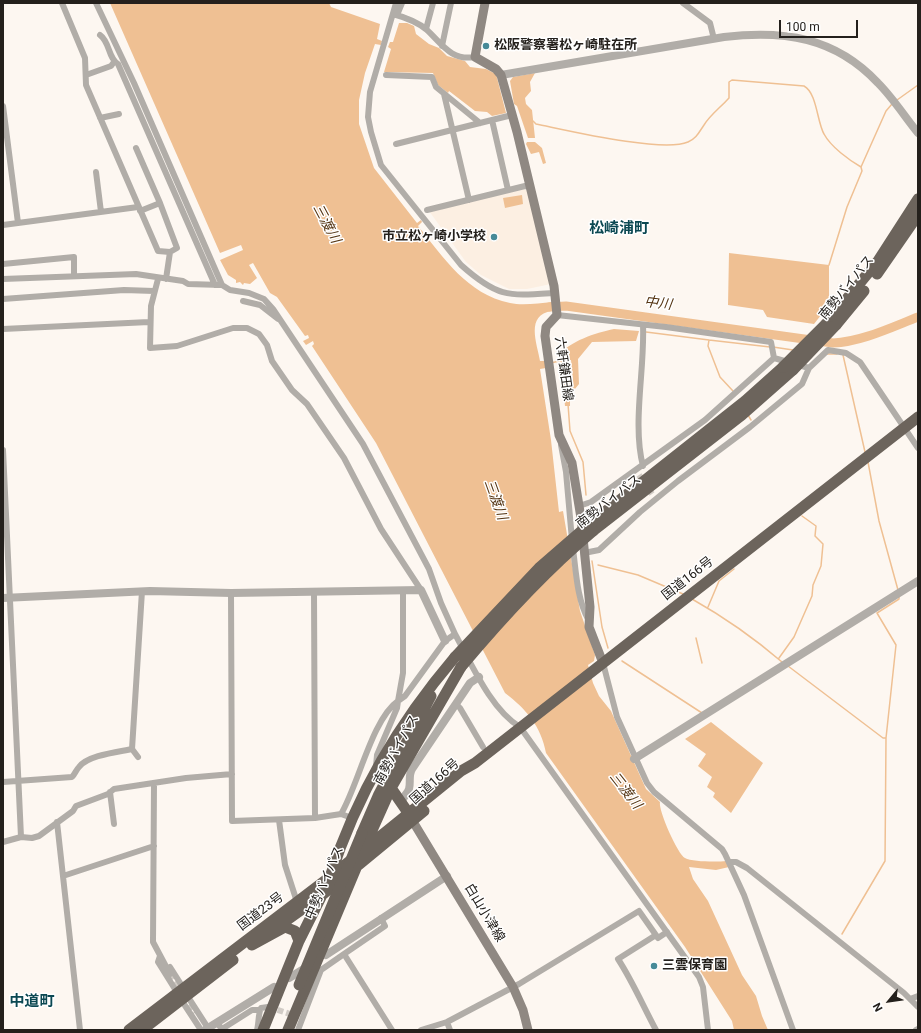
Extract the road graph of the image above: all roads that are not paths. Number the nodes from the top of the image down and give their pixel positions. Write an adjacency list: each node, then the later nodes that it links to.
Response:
1 (62, 3): 16 (street)
2 (96, 3): 48 (street)
3 (396, 3): 9 (street)
4 (402, 3): 9 (street)
5 (433, 3): 10 (street)
6 (451, 3): 13 (street)
7 (485, 3): 14 (main road)
8 (683, 3): 12 (street)
9 (395, 15): 10 (street); 50 (street)
10 (426, 29): 13 (street)
11 (100, 35): 15 (street)
12 (714, 39): 18 (street); 27 (street)
13 (442, 46): 14 (street)
14 (475, 57): 18 (main road)
15 (114, 62): 16 (street); 48 (street)
16 (86, 75): 23 (street)
17 (386, 75): 19 (street)
18 (502, 77): 21 (main road)
19 (444, 93): 25 (street); 26 (street)
20 (3, 106): 40 (street)
21 (511, 113): 24 (street); 31 (main road)
22 (119, 114): 23 (street)
23 (100, 118): 36 (street)
24 (492, 120): 25 (street); 32 (street)
25 (480, 122): 26 (street)
26 (453, 130): 28 (street); 34 (street)
27 (918, 133)
28 (396, 144)
29 (136, 148): 35 (street)
30 (96, 172): 38 (street)
31 (531, 187): 32 (street); 50 (main road)
32 (508, 190): 34 (street)
33 (918, 199): 56 (highway, 南勢バイパス)
34 (469, 200): 37 (street)
35 (160, 202): 36 (street); 42 (street)
36 (139, 209): 38 (street); 42 (street)
37 (427, 210)
38 (101, 212): 40 (street)
39 (918, 216): 56 (highway, 南勢バイパス)
40 (18, 223): 41 (street)
41 (3, 224)
42 (170, 252): 46 (street)
43 (3, 264): 44 (street)
44 (74, 275): 45 (street); 47 (street)
45 (3, 279)
46 (166, 279): 47 (street); 48 (street)
47 (158, 280): 49 (street)
48 (219, 285): 54 (street)
49 (154, 291): 51 (street); 55 (street)
50 (556, 296): 53 (main road)
51 (3, 299)
52 (244, 301): 54 (street)
53 (557, 315): 58 (street); 64 (main road, 六軒鎌田線)
54 (282, 320): 80 (street)
55 (149, 322): 57 (street); 73 (street)
56 (831, 325): 62 (highway, 南勢バイパス, bridge)
57 (3, 329)
58 (643, 329): 59 (street); 68 (street)
59 (774, 358): 60 (street); 62 (street)
60 (809, 368): 63 (street); 65 (street)
61 (918, 417): 63 (highway, 国道166号)
62 (711, 428): 65 (street); 68 (street); 70 (highway, 南勢バイパス)
63 (904, 428): 66 (street); 84 (highway, 国道166号)
64 (559, 435): 69 (main road, 六軒鎌田線); 79 (street)
65 (724, 445): 71 (street)
66 (918, 448)
67 (3, 450): 78 (street)
68 (643, 466): 69 (street)
69 (579, 506): 71 (main road, 六軒鎌田線)
70 (592, 527): 82 (highway, 南勢バイパス, bridge); 83 (highway, 南勢バイパス, bridge)
71 (584, 553): 79 (main road, 六軒鎌田線)
72 (918, 581): 92 (street)
73 (421, 590): 75 (street); 81 (street)
74 (142, 591): 77 (street); 78 (street); 90 (street)
75 (403, 591): 76 (street); 86 (street)
76 (314, 592): 77 (street); 104 (street)
77 (231, 593): 94 (street)
78 (6, 598): 95 (street)
79 (589, 621): 84 (main road, 六軒鎌田線)
80 (455, 634): 81 (street); 85 (street)
81 (445, 641): 86 (street)
82 (467, 644): 83 (highway, 中勢バイパス, bridge)
83 (457, 661): 93 (highway); 98 (highway, 南勢バイパス); 148 (highway, 中勢バイパス, bridge)
84 (602, 663): 88 (highway, 国道166号); 92 (street)
85 (479, 677): 87 (street); 88 (street)
86 (398, 701): 93 (street); 102 (street)
87 (456, 704): 89 (street); 100 (street)
88 (520, 727): 103 (highway, 国道166号); 121 (street)
89 (483, 747)
90 (132, 750): 91 (street); 95 (street)
91 (138, 757)
92 (634, 759): 113 (street)
93 (376, 771): 102 (highway)
94 (232, 774): 97 (street); 105 (street)
95 (18, 781): 96 (street); 108 (street)
96 (3, 782)
97 (154, 784): 99 (street); 110 (street)
98 (392, 790): 100 (street); 101 (highway); 111 (highway, 南勢バイパス)
99 (110, 792): 106 (street); 107 (street)
100 (407, 792): 101 (street)
101 (402, 804): 103 (highway)
102 (346, 816): 104 (street); 112 (highway)
103 (410, 817): 111 (highway, 国道23号); 114 (highway, 国道23号); 116 (main road, 白山小津線)
104 (315, 818): 105 (street)
105 (279, 820): 119 (street)
106 (57, 822): 108 (street); 115 (street)
107 (114, 824)
108 (21, 837): 109 (street)
109 (3, 842)
110 (154, 846): 115 (street); 127 (street)
111 (365, 848): 114 (highway, 南勢バイパス); 117 (highway, 国道23号)
112 (334, 862): 117 (highway); 119 (highway)
113 (729, 862): 135 (street); 157 (street)
114 (357, 865): 118 (highway, 国道23号); 149 (highway, 南勢バイパス)
115 (63, 876): 142 (street)
116 (447, 876): 120 (street); 132 (main road, 白山小津線)
117 (330, 877): 118 (highway); 119 (highway, 国道23号)
118 (322, 895): 123 (highway); 124 (highway, 国道23号)
119 (301, 899): 133 (highway, 国道23号)
120 (381, 918): 125 (street); 126 (street)
121 (667, 932): 122 (street); 156 (street)
122 (656, 935): 132 (street); 155 (street)
123 (299, 941): 124 (highway); 147 (highway)
124 (252, 945): 133 (highway, 国道23号)
125 (344, 954): 150 (street); 151 (street)
126 (326, 955)
127 (160, 956): 129 (street); 133 (street)
128 (309, 965): 130 (street)
129 (170, 974)
130 (289, 978)
131 (274, 986): 141 (street)
132 (513, 987): 140 (street); 154 (main road, 白山小津線)
133 (183, 995): 143 (highway, 国道23号); 144 (highway, 国道23号); 145 (street)
134 (918, 996): 135 (street)
135 (910, 999): 137 (street)
136 (268, 1007): 138 (street)
137 (918, 1007)
138 (260, 1010): 141 (street); 146 (street)
139 (194, 1013): 145 (street)
140 (447, 1022): 152 (street); 153 (street)
141 (217, 1023): 145 (street)
142 (80, 1030)
143 (129, 1030)
144 (142, 1030)
145 (205, 1030)
146 (257, 1030)
147 (263, 1030)
148 (280, 1030)
149 (288, 1030)
150 (298, 1030)
151 (392, 1030)
152 (421, 1030)
153 (450, 1030)
154 (528, 1030)
155 (656, 1030)
156 (708, 1030)
157 (793, 1030)

